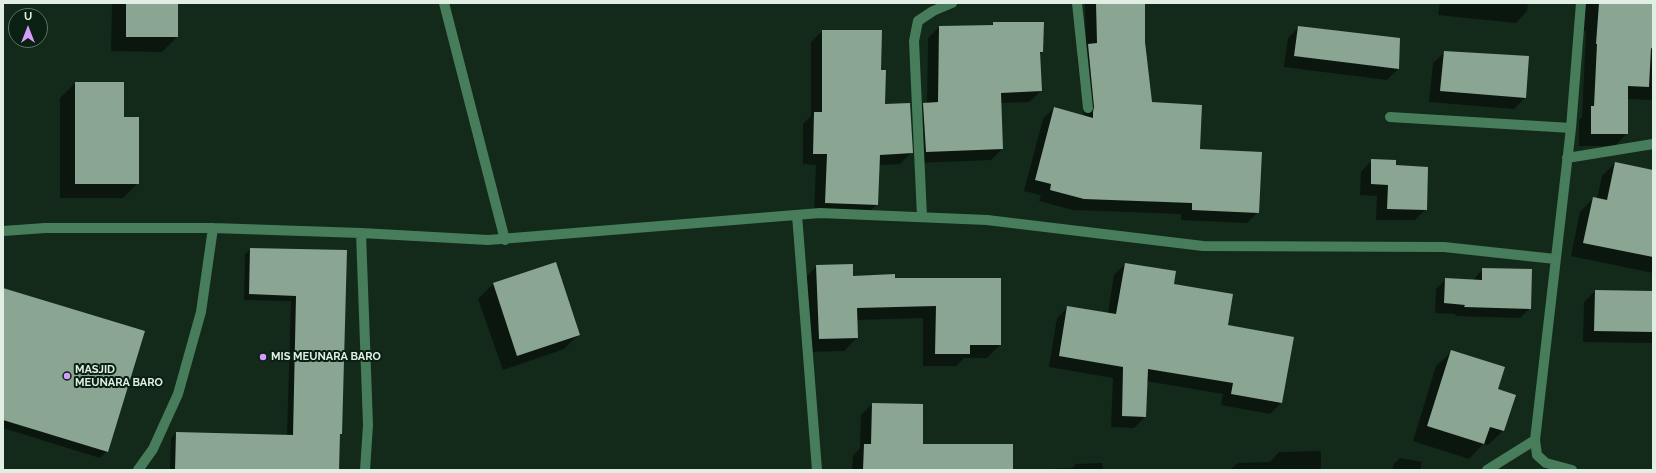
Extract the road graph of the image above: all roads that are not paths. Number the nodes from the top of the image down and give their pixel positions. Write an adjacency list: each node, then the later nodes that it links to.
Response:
1 (444, 3): 15 (street)
2 (952, 3): 11 (street)
3 (1078, 3): 5 (street)
4 (1581, 3): 7 (street)
5 (1088, 108)
6 (1390, 117): 7 (street)
7 (1571, 128): 9 (street)
8 (1653, 144): 9 (street)
9 (1567, 158): 16 (street)
10 (797, 215): 11 (street); 15 (street); 20 (street)
11 (922, 218): 16 (street)
12 (213, 228): 13 (street); 14 (street); 18 (street)
13 (3, 230)
14 (362, 233): 15 (street); 19 (street)
15 (505, 240)
16 (1555, 259): 17 (street)
17 (1535, 440): 21 (street); 22 (street)
18 (138, 470)
19 (365, 470)
20 (817, 470)
21 (1487, 470)
22 (1572, 470)

